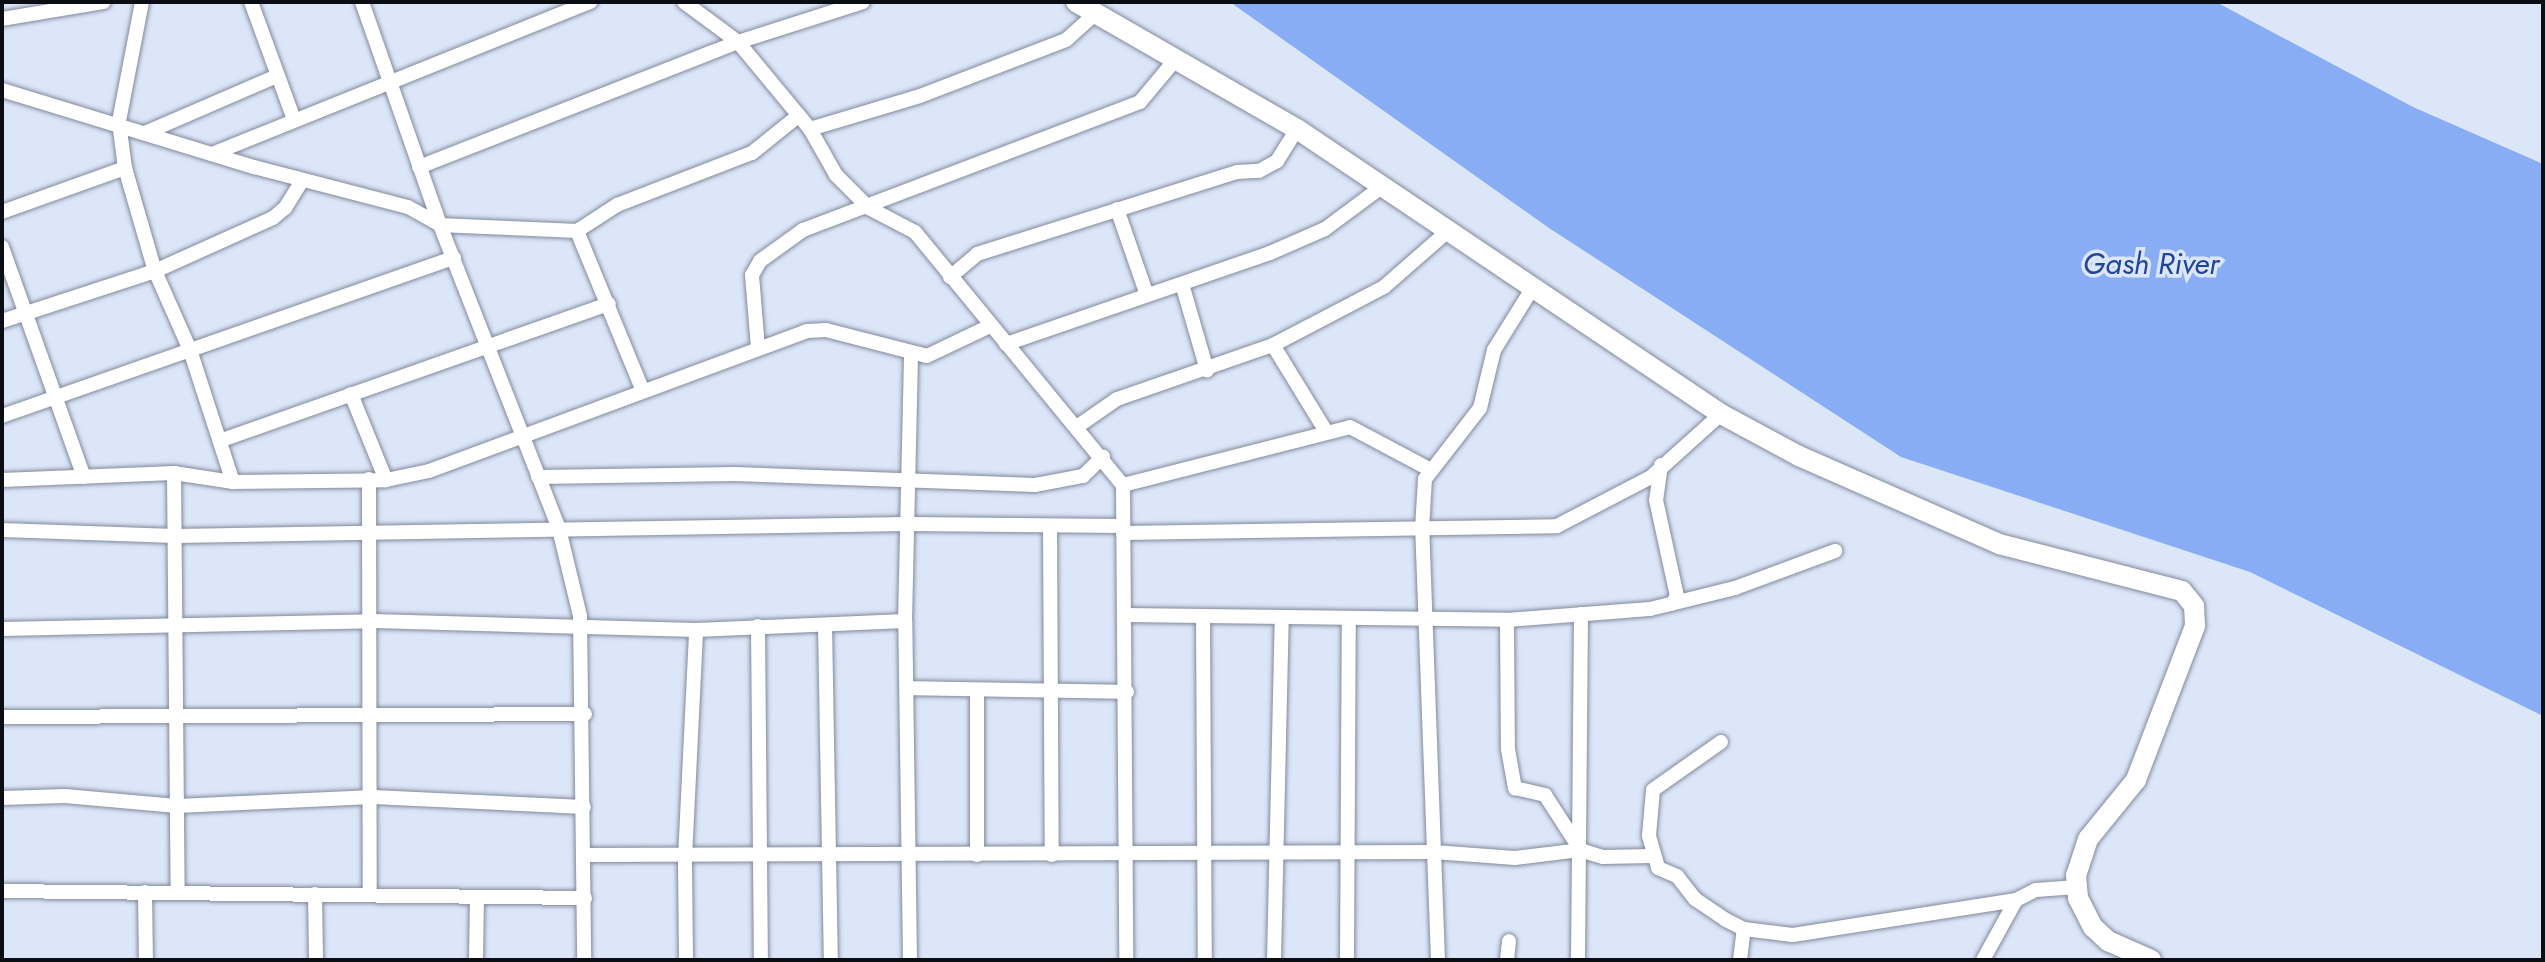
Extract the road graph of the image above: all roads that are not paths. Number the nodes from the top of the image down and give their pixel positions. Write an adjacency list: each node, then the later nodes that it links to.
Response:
1 (104, 2): 9 (street)
2 (142, 2): 19 (street)
3 (251, 2): 14 (street)
4 (362, 2): 15 (street)
5 (591, 2): 15 (street)
6 (684, 2): 12 (street)
7 (863, 2): 12 (street)
8 (1076, 2): 10 (main road)
9 (58, 6): 11 (street)
10 (1095, 14): 13 (main road); 20 (street)
11 (2, 19)
12 (738, 42): 17 (street); 24 (street)
13 (1176, 59): 21 (main road); 28 (street)
14 (277, 76): 18 (street); 22 (street)
15 (389, 80): 18 (street); 24 (street)
16 (2, 90): 19 (street)
17 (798, 116): 20 (street); 32 (street)
18 (293, 117): 23 (street)
19 (119, 122): 22 (street); 25 (street)
20 (810, 129): 28 (street)
21 (1297, 129): 27 (main road); 29 (street)
22 (145, 133): 23 (street)
23 (212, 154): 26 (street)
24 (419, 167): 31 (street)
25 (125, 168): 30 (street); 36 (street)
26 (302, 181): 31 (street); 36 (street)
27 (1380, 188): 33 (main road); 38 (street)
28 (869, 208): 37 (street); 48 (street)
29 (1117, 209): 37 (street); 40 (street)
30 (2, 212)
31 (440, 225): 32 (street); 35 (street)
32 (577, 231): 41 (street)
33 (1448, 231): 39 (main road); 46 (street)
34 (2, 247): 42 (street)
35 (454, 258): 47 (street); 49 (street)
36 (155, 271): 42 (street); 49 (street)
37 (950, 277): 44 (street)
38 (1182, 284): 40 (street); 51 (street)
39 (1532, 289): 55 (main road); 63 (street)
40 (1147, 295): 45 (street)
41 (609, 304): 47 (street); 52 (street)
42 (24, 313): 43 (street); 54 (street)
43 (2, 321)
44 (990, 326): 45 (street); 50 (street)
45 (1006, 344): 57 (street)
46 (1273, 345): 51 (street); 58 (street)
47 (486, 347): 53 (street); 59 (street)
48 (758, 348): 50 (street); 52 (street)
49 (190, 350): 54 (street); 60 (street)
50 (911, 354): 71 (street)
51 (1207, 370): 57 (street)
52 (642, 389): 59 (street)
53 (351, 394): 60 (street); 69 (street)
54 (55, 395): 56 (street); 65 (street)
55 (1721, 414): 62 (street); 125 (main road)
56 (2, 416)
57 (1078, 426): 61 (street)
58 (1325, 430): 63 (street); 72 (street)
59 (520, 438): 66 (street); 69 (street)
60 (222, 440): 70 (street)
61 (1103, 457): 71 (street); 72 (street)
62 (1661, 464): 76 (street); 82 (street)
63 (1429, 469): 76 (street)
64 (174, 473): 65 (street); 70 (street); 80 (street)
65 (84, 477): 68 (street)
66 (538, 477): 71 (street); 75 (street)
67 (369, 479): 69 (street); 70 (street); 79 (street)
68 (2, 480)
69 (386, 480)
70 (233, 482)
71 (908, 484): 73 (street)
72 (1123, 485): 78 (street)
73 (906, 524): 74 (street); 75 (street); 91 (street)
74 (1050, 526): 78 (street); 100 (street)
75 (559, 529): 79 (street); 93 (street)
76 (1422, 529): 78 (street); 85 (street)
77 (2, 530): 80 (street)
78 (1123, 530): 84 (street)
79 (372, 531): 80 (street); 90 (street)
80 (175, 536): 95 (street)
81 (1835, 551): 82 (street)
82 (1672, 604): 83 (street)
83 (1581, 614): 89 (street); 111 (street)
84 (1125, 615): 86 (street); 101 (street)
85 (1427, 615): 88 (street); 89 (street); 112 (street)
86 (1203, 617): 87 (street); 113 (street)
87 (1282, 619): 88 (street); 114 (street)
88 (1349, 619): 115 (street)
89 (1507, 620): 111 (street)
90 (373, 621): 93 (street); 95 (street); 105 (street)
91 (905, 621): 92 (street); 98 (street)
92 (825, 625): 94 (street); 118 (street)
93 (581, 626): 97 (street); 102 (street)
94 (758, 626): 97 (street); 117 (street)
95 (176, 628): 96 (street); 104 (street)
96 (2, 629)
97 (696, 630): 124 (street)
98 (907, 688): 99 (street); 119 (street)
99 (977, 690): 100 (street); 120 (street)
100 (1050, 690): 101 (street); 121 (street)
101 (1127, 692): 122 (street)
102 (585, 714): 105 (street); 110 (street)
103 (2, 717): 104 (street)
104 (176, 718): 105 (street); 109 (street)
105 (371, 718): 107 (street)
106 (1721, 742): 123 (street)
107 (373, 797): 109 (street); 110 (street); 130 (street)
108 (2, 798): 109 (street)
109 (177, 806): 128 (street)
110 (584, 807): 116 (street)
111 (1580, 850): 112 (street); 123 (street); 150 (street)
112 (1434, 852): 115 (street); 148 (street)
113 (1202, 853): 114 (street); 122 (street); 145 (street)
114 (1273, 853): 115 (street); 146 (street)
115 (1348, 853): 147 (street)
116 (585, 855): 124 (street); 132 (street)
117 (763, 855): 118 (street); 124 (street); 141 (street)
118 (827, 855): 119 (street); 142 (street)
119 (910, 855): 120 (street); 143 (street)
120 (977, 855): 121 (street)
121 (1052, 855): 122 (street)
122 (1125, 855): 144 (street)
123 (1651, 856): 134 (street)
124 (685, 858): 140 (street)
125 (2077, 887): 133 (street); 153 (main road)
126 (2, 891): 127 (street)
127 (145, 892): 128 (street); 136 (street)
128 (178, 892): 129 (street)
129 (315, 894): 130 (street); 137 (street)
130 (370, 895): 131 (street)
131 (477, 897): 132 (street); 138 (street)
132 (585, 898): 139 (street)
133 (2016, 900): 134 (street); 152 (street)
134 (1744, 929): 151 (street)
135 (1509, 941): 149 (street)
136 (146, 960)
137 (316, 960)
138 (476, 960)
139 (584, 960)
140 (686, 960)
141 (761, 960)
142 (831, 960)
143 (910, 960)
144 (1126, 960)
145 (1205, 960)
146 (1274, 960)
147 (1347, 960)
148 (1438, 960)
149 (1507, 960)
150 (1578, 960)
151 (1740, 960)
152 (1983, 960)
153 (2151, 960)

